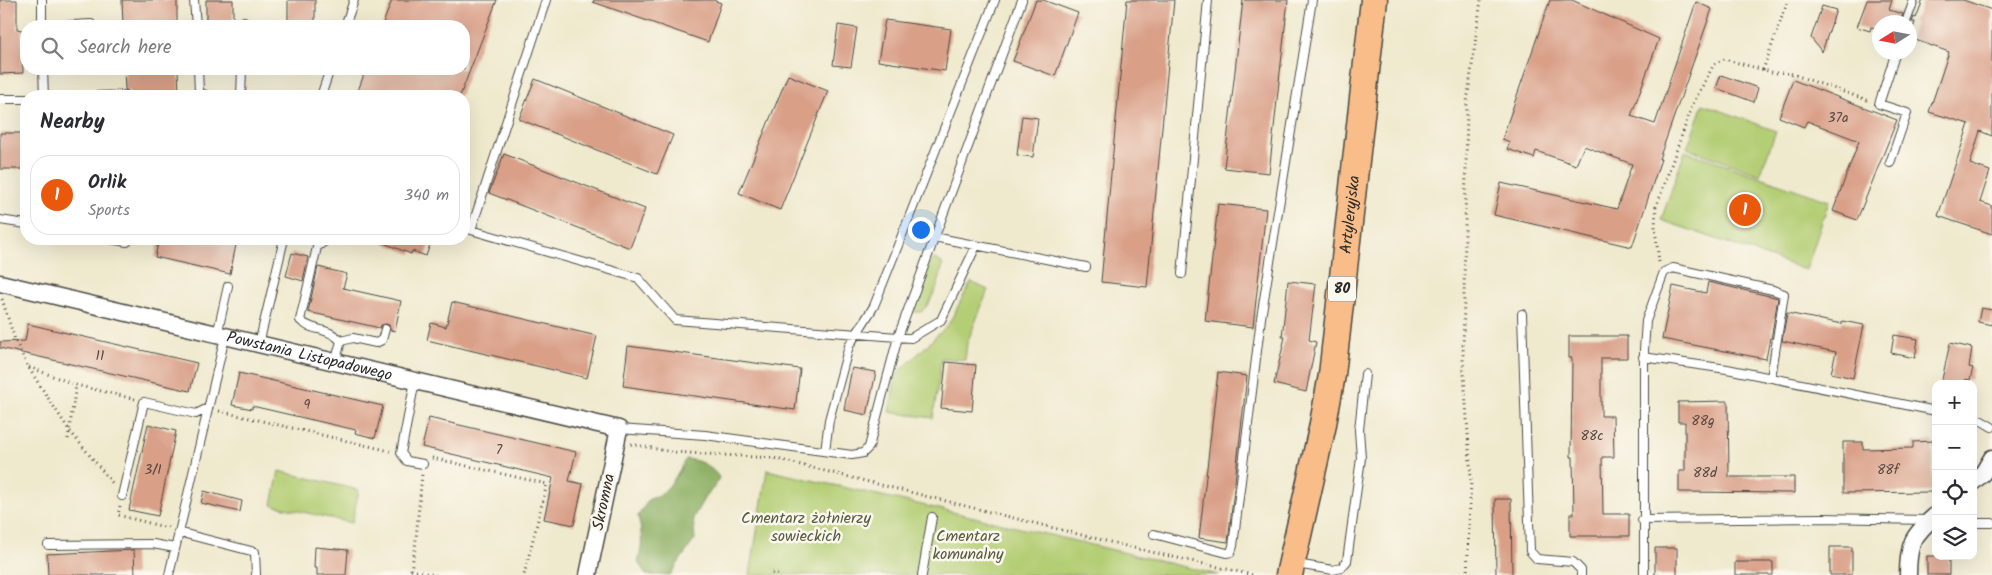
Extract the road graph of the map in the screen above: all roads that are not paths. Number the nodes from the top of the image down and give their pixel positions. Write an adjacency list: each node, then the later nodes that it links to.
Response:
1 (42, 0): 12 (lane)
2 (194, 0): 13 (lane)
3 (354, 0): 14 (lane)
4 (546, 0): 39 (lane)
5 (995, 0): 39 (lane)
6 (1022, 0): 29 (lane)
7 (1208, 0): 34 (lane)
8 (1312, 0): 66 (lane)
9 (1374, 0): 69 (main road, Artyleryjska / 80)
10 (1914, 0): 11 (lane)
11 (1909, 15)
12 (42, 20)
13 (196, 20)
14 (347, 20)
15 (1893, 60): 26 (lane)
16 (43, 75): 20 (lane)
17 (198, 75): 21 (lane)
18 (242, 75): 22 (lane)
19 (328, 75): 23 (lane)
20 (44, 90)
21 (199, 90)
22 (241, 90)
23 (323, 90)
24 (0, 99): 25 (lane)
25 (20, 99)
26 (1890, 163)
27 (0, 220): 28 (lane)
28 (20, 223)
29 (934, 237): 32 (lane); 41 (lane)
30 (283, 245): 43 (lane)
31 (320, 245): 42 (lane)
32 (976, 246): 33 (lane); 41 (lane)
33 (1086, 267)
34 (1182, 274)
35 (228, 286): 40 (lane)
36 (0, 290): 40 (street, Powstania Listopadowego)
37 (1522, 314): 74 (lane)
38 (385, 329): 42 (lane)
39 (857, 333): 41 (lane); 54 (lane)
40 (221, 336): 43 (street, Powstania Listopadowego); 49 (lane)
41 (898, 337): 54 (lane)
42 (341, 341): 45 (lane)
43 (259, 344): 45 (street, Powstania Listopadowego)
44 (1643, 357): 47 (lane); 47 (lane); 61 (lane)
45 (335, 362): 48 (street, Powstania Listopadowego)
46 (1365, 374): 69 (lane)
47 (1772, 378): 50 (lane)
48 (415, 381): 53 (street, Powstania Listopadowego); 56 (lane)
49 (208, 408): 58 (lane); 65 (lane)
50 (1932, 410)
51 (1977, 420): 52 (lane)
52 (1992, 427)
53 (623, 436): 54 (lane); 72 (street, Skromna)
54 (825, 451)
55 (1992, 458): 57 (street)
56 (423, 464)
57 (1977, 478)
58 (122, 496)
59 (932, 517): 73 (lane)
60 (1932, 518): 61 (lane)
61 (1642, 520): 75 (lane)
62 (1932, 520): 76 (street)
63 (1977, 523): 64 (lane)
64 (1992, 523)
65 (178, 532): 68 (lane); 71 (lane)
66 (1154, 534)
67 (48, 545): 68 (lane)
68 (175, 548): 70 (lane)
69 (1290, 569)
70 (169, 575)
71 (256, 575)
72 (588, 575)
73 (922, 575)
74 (1581, 575)
75 (1644, 575)
76 (1908, 575)

